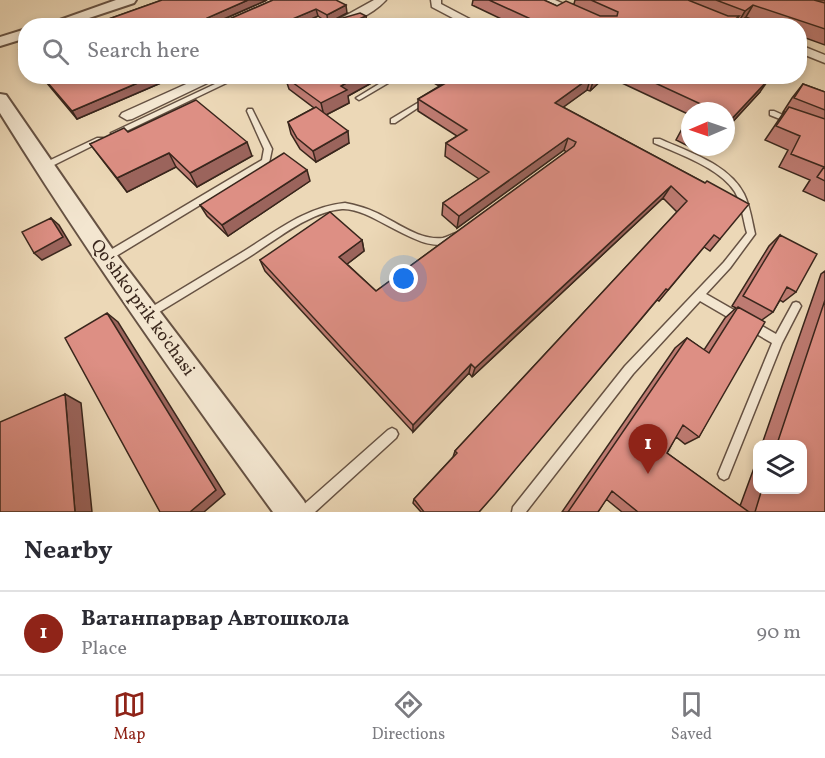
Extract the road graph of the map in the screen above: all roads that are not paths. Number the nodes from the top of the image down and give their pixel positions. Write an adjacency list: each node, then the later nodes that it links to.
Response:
1 (129, 0): 5 (street)
2 (381, 0): 6 (street)
3 (436, 0): 7 (street)
4 (546, 0): 8 (street)
5 (74, 18)
6 (349, 18)
7 (462, 18)
8 (589, 18)
9 (18, 31): 10 (street)
10 (0, 32)
11 (18, 34): 12 (street)
12 (0, 42)
13 (807, 52): 14 (street)
14 (825, 58)
15 (198, 84): 23 (street)
16 (221, 84): 27 (lane)
17 (383, 84): 19 (lane)
18 (437, 93): 24 (lane)
19 (359, 98)
20 (0, 99): 27 (street, Qo'shko'prik ko'chasi)
21 (250, 111): 29 (lane)
22 (772, 113): 25 (lane)
23 (127, 116)
24 (393, 122)
25 (804, 126)
26 (657, 141): 30 (lane)
27 (43, 167): 29 (street, Qo'shko'prik ko'chasi)
28 (461, 232): 32 (lane)
29 (105, 258): 32 (street, Qo'shko'prik ko'chasi)
30 (699, 295): 33 (lane); 38 (lane)
31 (796, 306): 33 (lane)
32 (146, 316): 36 (street, Qo'shko'prik ko'chasi)
33 (778, 341): 35 (lane)
34 (392, 434): 37 (lane)
35 (723, 474)
36 (293, 512)
37 (306, 512)
38 (518, 512)

